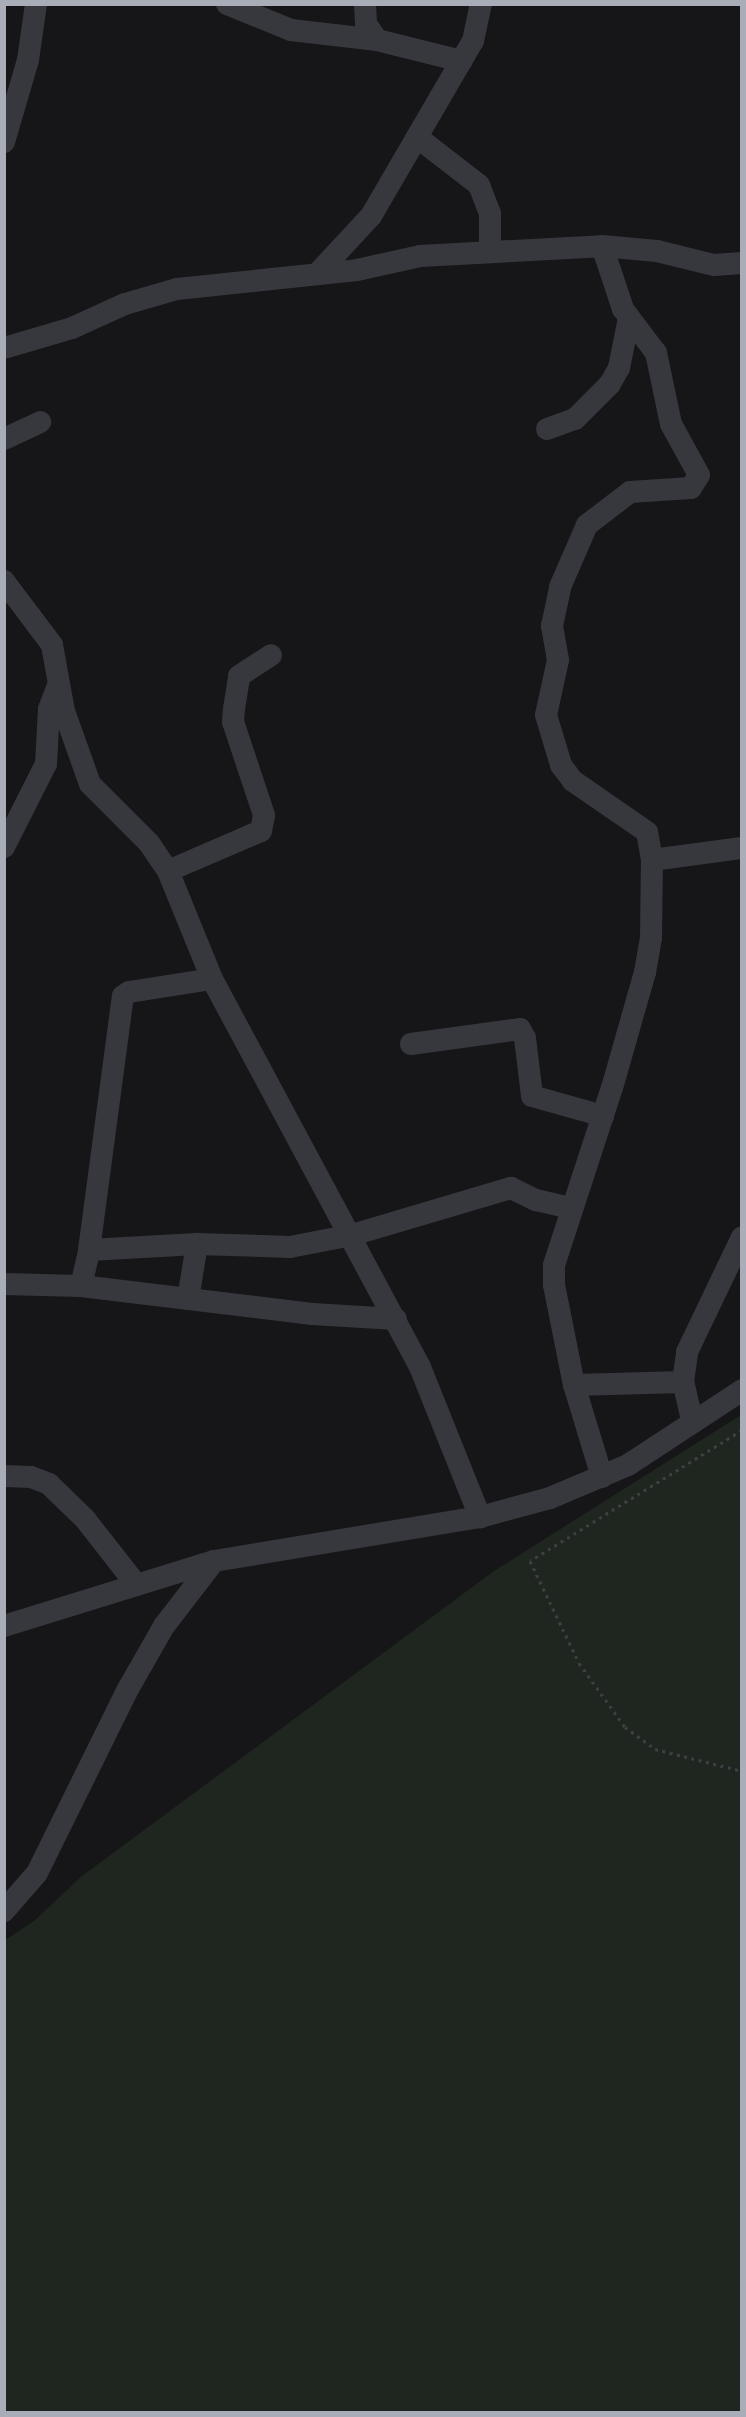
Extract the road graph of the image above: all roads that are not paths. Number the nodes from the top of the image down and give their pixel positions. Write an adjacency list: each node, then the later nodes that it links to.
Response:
1 (36, 4): 8 (street)
2 (227, 4): 5 (street)
3 (365, 4): 5 (street)
4 (481, 4): 6 (street)
5 (377, 40): 6 (street)
6 (461, 61): 7 (street)
7 (417, 137): 10 (street); 12 (street)
8 (4, 142)
9 (602, 246): 10 (street); 11 (street); 13 (street)
10 (490, 250): 12 (street)
11 (741, 263)
12 (318, 273): 14 (street)
13 (629, 318): 16 (street); 23 (street)
14 (4, 348)
15 (40, 422): 17 (street)
16 (547, 429)
17 (4, 440)
18 (4, 581): 20 (street)
19 (271, 655): 24 (street)
20 (58, 684): 21 (street); 24 (street)
21 (4, 847)
22 (741, 848): 23 (street)
23 (652, 860): 27 (street)
24 (168, 871): 25 (street)
25 (212, 979): 29 (street); 32 (street)
26 (411, 1044): 27 (street)
27 (603, 1116): 28 (street)
28 (571, 1208): 29 (street); 38 (street)
29 (352, 1235): 31 (street); 36 (street)
30 (741, 1237): 37 (street)
31 (197, 1244): 32 (street); 35 (street)
32 (89, 1250): 34 (street)
33 (4, 1284): 34 (street)
34 (81, 1286): 35 (street)
35 (188, 1299): 36 (street)
36 (396, 1319): 43 (street)
37 (683, 1382): 38 (street); 40 (street)
38 (574, 1385): 42 (street)
39 (741, 1390): 40 (street)
40 (692, 1420): 42 (street)
41 (4, 1476): 45 (street)
42 (602, 1477): 43 (street)
43 (480, 1517): 44 (street)
44 (214, 1561): 45 (street); 47 (street)
45 (135, 1583): 46 (street)
46 (4, 1626)
47 (4, 1911)

